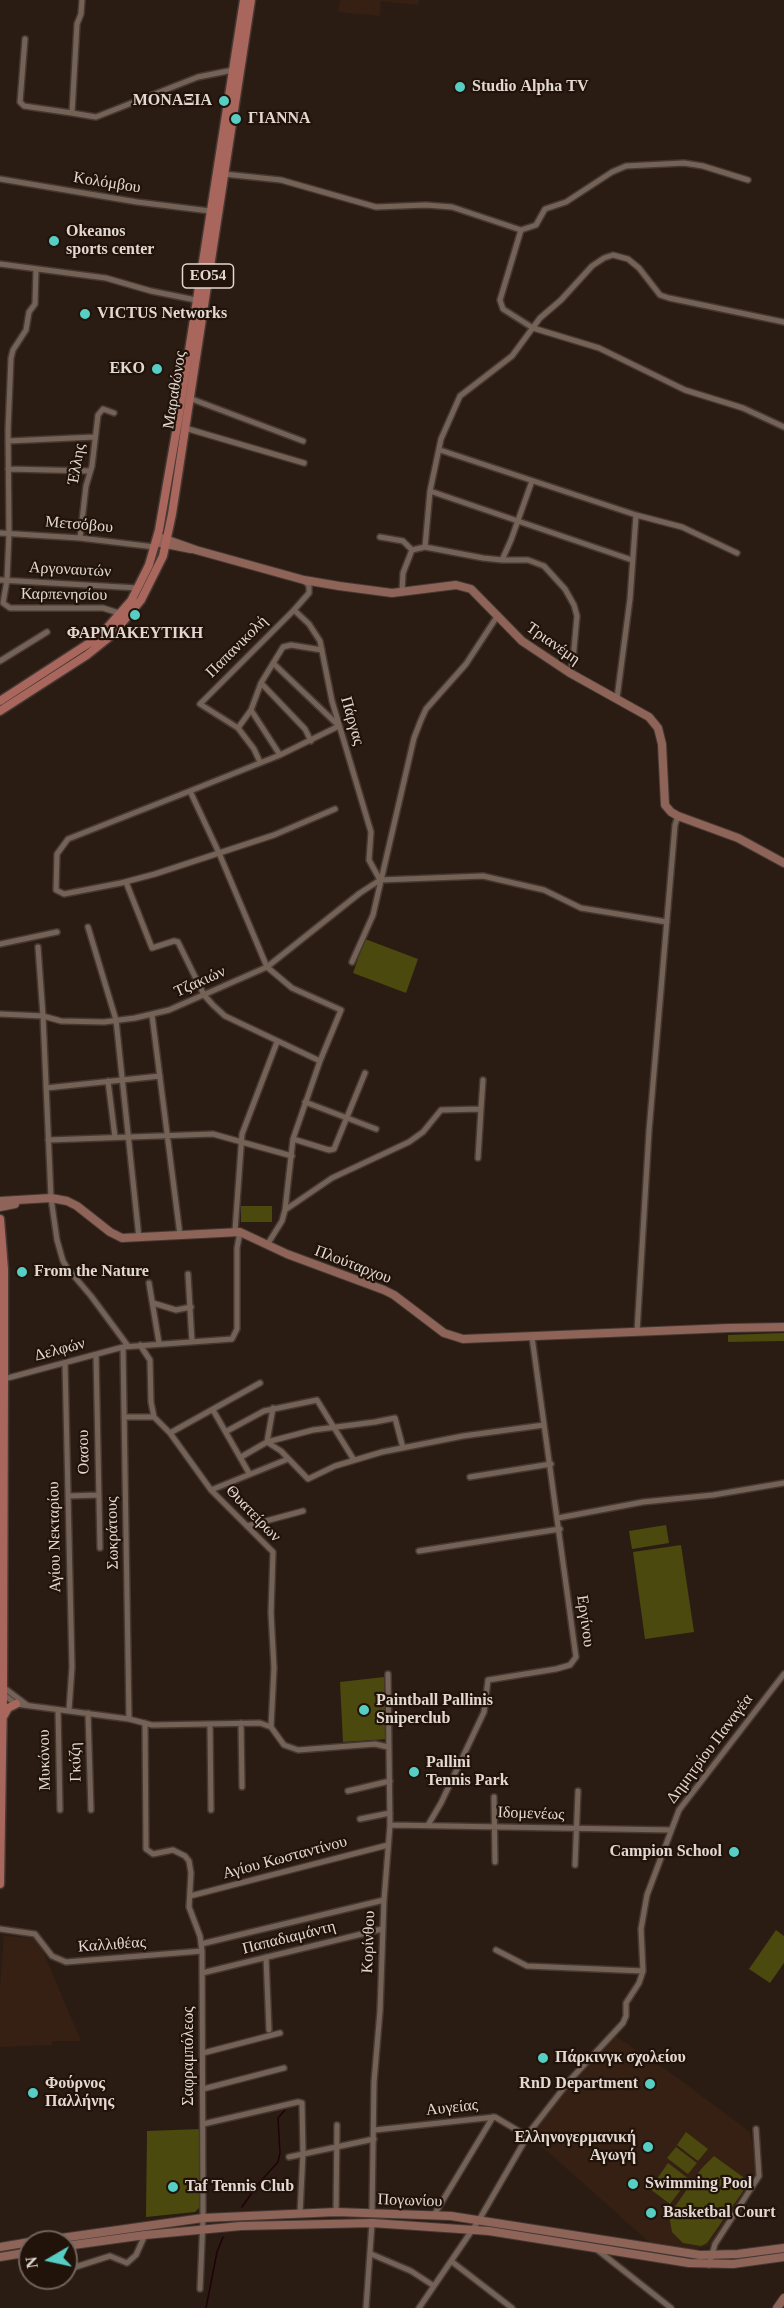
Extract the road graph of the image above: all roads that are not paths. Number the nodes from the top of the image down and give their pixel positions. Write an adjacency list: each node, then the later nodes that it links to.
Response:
1 (82, 0): 6 (street)
2 (244, 0): 5 (main road, Μαραθώνος / ΕΟ54)
3 (251, 0): 7 (main road, Μαραθώνος / ΕΟ54)
4 (25, 39): 6 (street)
5 (233, 70): 6 (street); 10 (main road, Μαραθώνος / ΕΟ54)
6 (72, 113)
7 (224, 174): 11 (street); 17 (main road, Μαραθώνος / ΕΟ54)
8 (0, 179): 10 (street, Κολόμβου)
9 (748, 180): 11 (street)
10 (210, 211): 14 (main road, Μαραθώνος / ΕΟ54)
11 (521, 230): 16 (street)
12 (0, 264): 13 (street)
13 (36, 270): 14 (street); 22 (street)
14 (196, 300): 36 (main road, Μαραθώνος / ΕΟ54)
15 (784, 322): 16 (street)
16 (533, 328): 19 (street); 24 (street)
17 (189, 398): 20 (main road, Μαραθώνος / ΕΟ54); 23 (street)
18 (114, 413): 21 (street, Έλλης)
19 (784, 427)
20 (185, 428): 25 (street); 37 (main road, Μαραθώνος / ΕΟ54)
21 (95, 436): 22 (street); 27 (street, Έλλης)
22 (8, 441): 26 (street)
23 (303, 441)
24 (440, 450): 28 (street); 29 (street)
25 (304, 463)
26 (8, 469): 27 (street); 33 (street)
27 (90, 471): 35 (street, Έλλης)
28 (532, 481): 30 (street); 31 (street)
29 (430, 491): 31 (street); 38 (street)
30 (636, 514): 40 (street); 42 (street)
31 (518, 522): 41 (street); 42 (street)
32 (0, 533): 33 (street, Μετσόβου)
33 (9, 533): 35 (street, Μετσόβου); 43 (street)
34 (380, 537): 39 (street)
35 (80, 538): 36 (street, Μετσόβου)
36 (156, 542): 37 (street, Τριανέμη); 45 (main road, Μαραθώνος / ΕΟ54)
37 (167, 542): 44 (street, Τριανέμη); 59 (main road, Μαραθώνος / ΕΟ54)
38 (425, 548): 39 (street); 41 (street)
39 (412, 550): 46 (street)
40 (737, 553)
41 (502, 560): 54 (street)
42 (632, 560): 56 (street)
43 (3, 580): 45 (street, Αργοναυτών); 48 (street, Καρπενησίου)
44 (304, 580): 46 (street, Τριανέμη); 47 (street)
45 (138, 588): 48 (main road, Μαραθώνος / ΕΟ54)
46 (402, 592): 49 (street, Τριανέμη)
47 (294, 610): 51 (street, Πάργας); 61 (street, Παπανικολή)
48 (122, 614): 57 (main road, Μαραθώνος / ΕΟ54)
49 (498, 615): 54 (street, Τριανέμη); 70 (street)
50 (47, 632): 52 (street)
51 (322, 650): 53 (street); 60 (street, Πάργας)
52 (0, 661)
53 (273, 663): 55 (street); 60 (street)
54 (570, 673): 56 (street, Τριανέμη)
55 (261, 683): 58 (street); 62 (street)
56 (617, 698): 67 (street, Τριανέμη)
57 (0, 701)
58 (251, 710): 61 (street); 63 (street)
59 (0, 711)
60 (339, 726): 62 (street); 70 (street, Πάργας)
61 (238, 728): 64 (street)
62 (311, 741): 63 (street)
63 (280, 755): 64 (street)
64 (260, 762): 65 (street)
65 (190, 791): 68 (street); 71 (street)
66 (335, 809): 68 (street)
67 (678, 816): 69 (street); 72 (street)
68 (219, 853): 71 (street); 78 (street)
69 (784, 863)
70 (380, 880): 72 (street); 77 (street); 78 (street, Τζακιών)
71 (126, 882): 79 (street)
72 (667, 922): 119 (street)
73 (88, 927): 83 (street)
74 (57, 932): 75 (street)
75 (0, 944)
76 (38, 947): 82 (street)
77 (352, 962)
78 (267, 967): 79 (street, Τζακιών); 85 (street)
79 (204, 995): 81 (street, Τζακιών); 84 (street)
80 (0, 1014): 82 (street, Τζακιών)
81 (152, 1015): 83 (street, Τζακιών); 87 (street)
82 (43, 1016): 83 (street, Τζακιών); 91 (street)
83 (116, 1020): 88 (street)
84 (277, 1042): 85 (street); 101 (street, Δελφών)
85 (320, 1061): 92 (street)
86 (365, 1073): 94 (street)
87 (160, 1076): 88 (street); 96 (street)
88 (122, 1080): 90 (street); 97 (street)
89 (483, 1080): 93 (street)
90 (108, 1081): 91 (street); 98 (street)
91 (46, 1088): 100 (street)
92 (305, 1102): 94 (street); 99 (street)
93 (481, 1109): 103 (street); 108 (street)
94 (347, 1117): 95 (street); 99 (street)
95 (376, 1129)
96 (167, 1134): 97 (street); 101 (street); 111 (street)
97 (129, 1136): 98 (street); 112 (street)
98 (115, 1137): 100 (street)
99 (293, 1139): 102 (street)
100 (48, 1140): 104 (street)
101 (241, 1141): 102 (street); 110 (street, Δελφών)
102 (292, 1156): 108 (street)
103 (478, 1158)
104 (51, 1198): 106 (street, Πλούταρχου); 112 (street, Πλούταρχου); 124 (street)
105 (0, 1201): 106 (street, Πλούταρχου)
106 (26, 1201): 107 (street, Πλούταρχου)
107 (0, 1208)
108 (285, 1210): 113 (street)
109 (0, 1219): 127 (main road)
110 (237, 1232): 111 (street, Πλούταρχου); 113 (street, Πλούταρχου); 121 (street, Δελφών)
111 (180, 1235): 112 (street, Πλούταρχου)
112 (139, 1238)
113 (267, 1245): 120 (street, Πλούταρχου)
114 (188, 1274): 117 (street)
115 (149, 1283): 116 (street)
116 (153, 1304): 117 (street); 122 (street)
117 (191, 1307): 121 (street)
118 (784, 1328): 119 (street, Πλούταρχου)
119 (637, 1332): 120 (street, Πλούταρχου)
120 (532, 1337): 133 (street, Εργίνου)
121 (192, 1342): 122 (street, Δελφών)
122 (159, 1343): 123 (street, Δελφών)
123 (140, 1345): 124 (street, Δελφών); 131 (street)
124 (125, 1347): 125 (street, Δελφών); 132 (street, Σωκράτους)
125 (96, 1355): 126 (street, Δελφών); 147 (street, Οασου)
126 (64, 1363): 127 (street, Δελφών); 148 (street, Αγίου Νεκταρίου)
127 (4, 1379): 157 (main road)
128 (260, 1383): 130 (street)
129 (273, 1408): 134 (street); 135 (street); 137 (street)
130 (213, 1410): 135 (street); 136 (street)
131 (154, 1416): 132 (street); 136 (street, Θυατείρων)
132 (124, 1417): 164 (street, Σωκράτους)
133 (544, 1425): 138 (street); 142 (street, Εργίνου)
134 (334, 1427): 137 (street); 138 (street); 141 (street)
135 (227, 1431): 139 (street)
136 (171, 1433): 146 (street, Θυατείρων)
137 (267, 1442): 139 (street); 140 (street)
138 (403, 1448): 141 (street)
139 (242, 1457): 143 (street)
140 (288, 1459): 141 (street); 143 (street)
141 (354, 1460)
142 (551, 1464): 144 (street); 150 (street, Εργίνου)
143 (249, 1473): 146 (street)
144 (470, 1477)
145 (784, 1483): 150 (street)
146 (211, 1490): 151 (street, Θυατείρων)
147 (99, 1495): 148 (street); 153 (street, Οασου)
148 (68, 1496): 161 (street, Αγίου Νεκταρίου)
149 (303, 1511): 151 (street)
150 (558, 1518): 152 (street, Εργίνου)
151 (247, 1526): 168 (street, Θυατείρων)
152 (560, 1529): 154 (street); 181 (street, Εργίνου)
153 (100, 1548)
154 (418, 1551)
155 (388, 1674): 169 (street, Κορίνθου)
156 (784, 1674): 184 (street, Δημητρίου Παναγέα)
157 (2, 1689): 158 (street); 159 (street); 163 (main road)
158 (16, 1704): 159 (street); 163 (main road)
159 (28, 1706): 160 (street)
160 (58, 1710): 161 (street); 175 (street, Μυκόνου)
161 (69, 1710): 162 (street)
162 (88, 1713): 164 (street); 176 (street, Γκύζη)
163 (3, 1717): 188 (main road)
164 (129, 1719): 165 (street)
165 (145, 1723): 167 (street); 189 (street, Σαφραμπόλεως)
166 (241, 1723): 167 (street); 168 (street); 171 (street)
167 (210, 1724): 177 (street)
168 (271, 1727): 169 (street)
169 (388, 1747): 170 (street, Κορίνθου)
170 (390, 1781): 172 (street); 178 (street, Κορίνθου)
171 (242, 1787)
172 (348, 1791)
173 (578, 1791): 183 (street)
174 (494, 1797): 182 (street)
175 (60, 1810)
176 (91, 1810)
177 (211, 1810)
178 (390, 1813): 179 (street); 180 (street, Κορίνθου)
179 (360, 1819)
180 (390, 1825): 181 (street, Ιδομενέως); 185 (street, Κορίνθου)
181 (428, 1825): 182 (street, Ιδομενέως)
182 (494, 1826): 183 (street, Ιδομενέως); 186 (street)
183 (577, 1829): 184 (street, Ιδομενέως); 187 (street)
184 (671, 1830): 197 (street, Δημητρίου Παναγέα)
185 (388, 1845): 189 (street, Αγίου Κωσταντίνου); 190 (street, Κορίνθου)
186 (495, 1862)
187 (575, 1865)
188 (0, 1884)
189 (189, 1896): 193 (street, Σαφραμπόλεως)
190 (384, 1900): 192 (street, Κορίνθου); 193 (street)
191 (0, 1929): 195 (street, Καλλιθέας)
192 (382, 1929): 196 (street, Παπαδιαμάντη); 208 (street, Κορίνθου)
193 (201, 1944): 195 (street, Σαφραμπόλεως)
194 (496, 1950): 197 (street)
195 (202, 1951): 198 (street, Σαφραμπόλεως)
196 (266, 1958): 198 (street, Παπαδιαμάντη); 199 (street)
197 (643, 1971): 209 (street, Δημητρίου Παναγέα)
198 (202, 1973): 201 (street, Σαφραμπόλεως)
199 (269, 2030)
200 (280, 2033): 201 (street)
201 (203, 2054): 203 (street, Σαφραμπόλεως)
202 (284, 2068): 203 (street)
203 (203, 2089): 205 (street, Σαφραμπόλεως)
204 (493, 2117): 208 (street, Αυγείας); 209 (street, Αυγείας); 217 (street)
205 (203, 2124): 212 (street); 218 (street, Σαφραμπόλεως)
206 (338, 2125): 211 (street)
207 (756, 2129): 232 (street)
208 (375, 2130): 210 (street, Κορίνθου)
209 (527, 2136): 219 (street, Δημητρίου Παναγέα)
210 (374, 2139): 211 (street); 216 (street, Κορίνθου)
211 (337, 2146): 212 (street); 214 (street)
212 (303, 2153): 213 (street); 215 (street)
213 (289, 2157)
214 (336, 2212): 215 (street, Πογωνίου); 216 (street, Πογωνίου)
215 (300, 2213): 218 (street, Πογωνίου)
216 (372, 2213): 217 (street, Πογωνίου)
217 (434, 2215): 219 (street, Πογωνίου)
218 (203, 2218): 221 (street, Σαφραμπόλεως); 223 (street, Πογωνίου)
219 (478, 2220): 222 (street, Δημητρίου Παναγέα); 232 (street, Πογωνίου)
220 (372, 2223): 221 (street, Πογωνίου); 222 (street, Πογωνίου); 231 (street)
221 (203, 2229): 224 (street, Πογωνίου); 239 (street)
222 (473, 2229): 228 (street, Πογωνίου); 235 (street, Δημητρίου Παναγέα)
223 (78, 2235)
224 (145, 2235): 226 (street, Πογωνίου); 237 (street)
225 (18, 2244): 227 (street, Πογωνίου)
226 (78, 2244)
227 (0, 2247)
228 (594, 2247): 236 (street, Πογωνίου); 245 (street)
229 (784, 2248): 232 (street, Πογωνίου)
230 (18, 2254): 233 (street)
231 (371, 2254): 238 (street); 242 (street)
232 (711, 2255): 236 (street)
233 (0, 2257)
234 (784, 2257): 236 (street, Πογωνίου)
235 (451, 2261): 238 (street, Δημητρίου Παναγέα); 244 (street)
236 (709, 2265)
237 (78, 2266)
238 (434, 2286): 241 (street, Δημητρίου Παναγέα)
239 (200, 2289)
240 (784, 2298): 246 (street)
241 (420, 2306): 243 (street)
242 (366, 2308)
243 (428, 2308)
244 (512, 2308)
245 (670, 2308)
246 (777, 2308)

